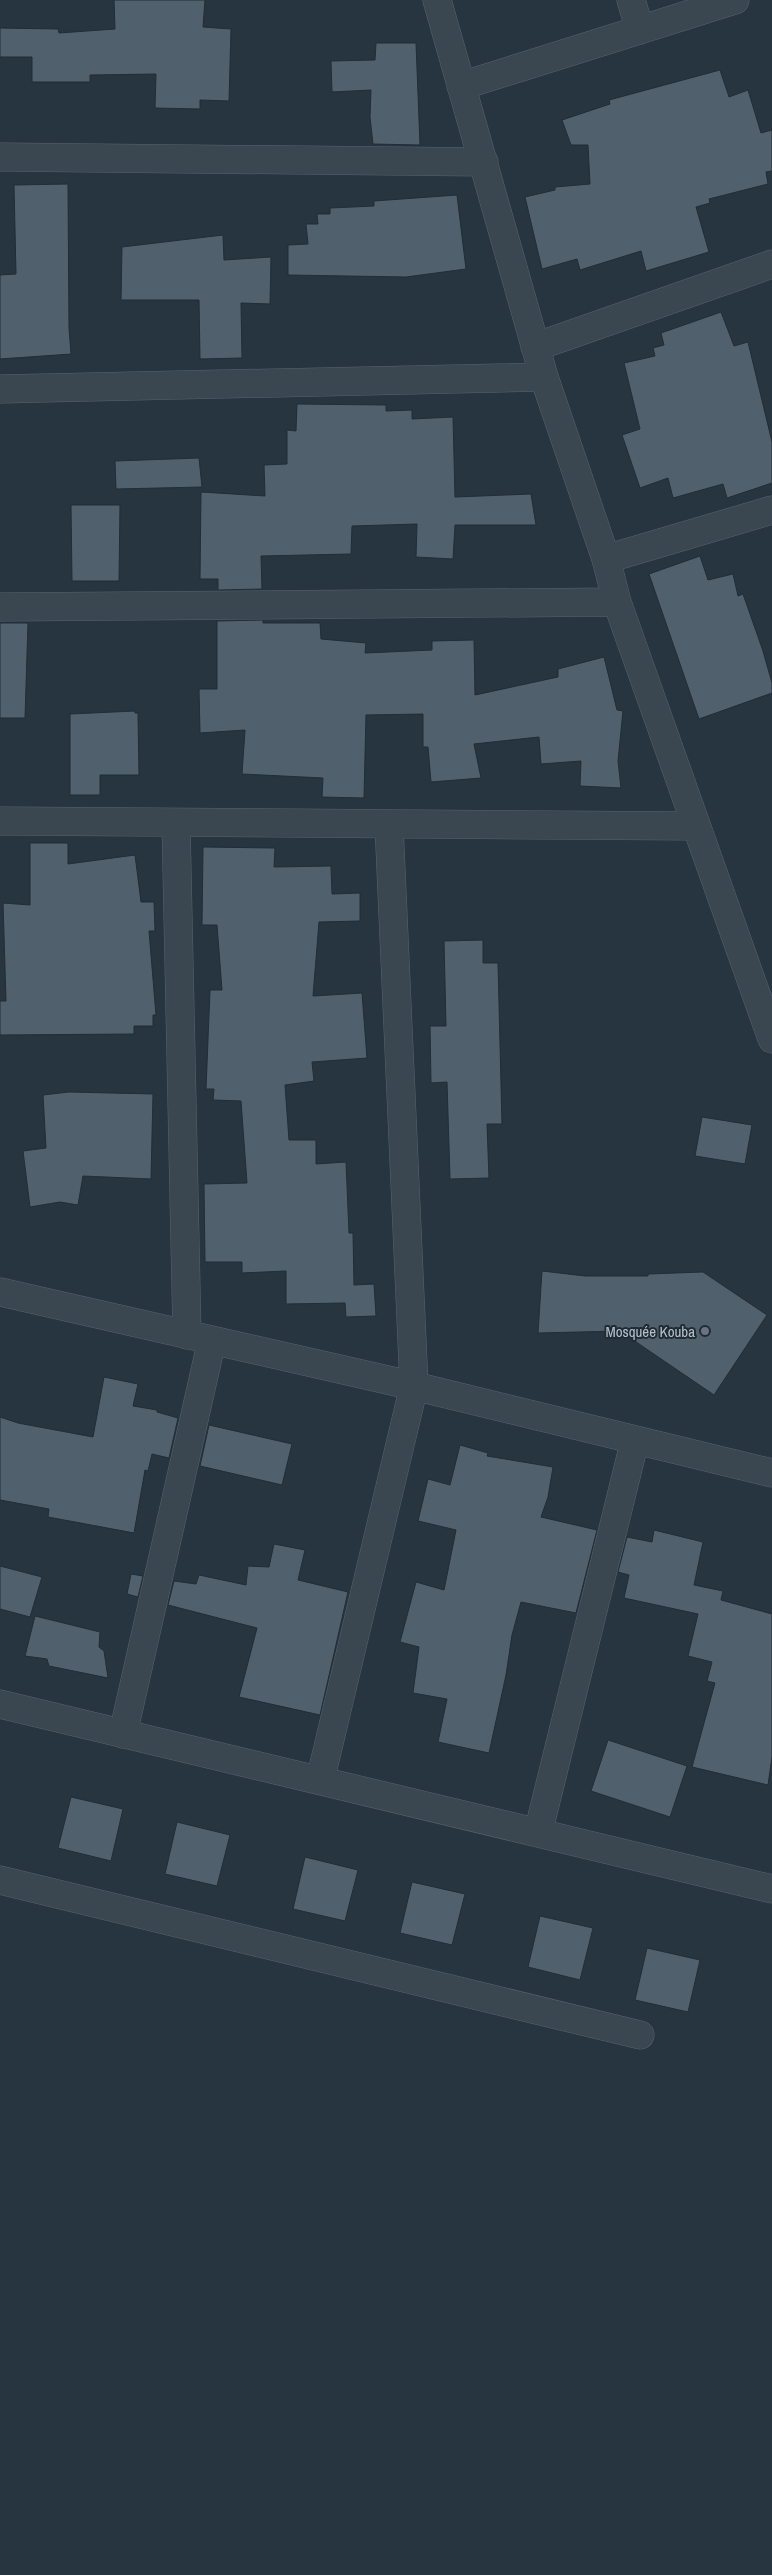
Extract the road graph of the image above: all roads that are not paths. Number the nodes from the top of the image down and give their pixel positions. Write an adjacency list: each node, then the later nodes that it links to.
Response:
1 (438, 0): 5 (street)
2 (631, 0): 4 (street)
3 (734, 0): 4 (street)
4 (640, 30): 5 (street)
5 (462, 86): 7 (street)
6 (0, 157): 7 (street)
7 (484, 162): 9 (street)
8 (772, 264): 9 (street)
9 (535, 347): 10 (street)
10 (544, 377): 11 (street); 13 (street)
11 (0, 389)
12 (772, 510): 13 (street)
13 (606, 560): 14 (street)
14 (617, 602): 15 (street); 19 (street)
15 (0, 606)
16 (0, 821): 17 (street)
17 (176, 823): 18 (street); 22 (street)
18 (389, 825): 19 (street); 23 (street)
19 (696, 826): 20 (street)
20 (772, 1039)
21 (0, 1292): 22 (street)
22 (200, 1338): 23 (street); 27 (street)
23 (414, 1386): 24 (street); 28 (street)
24 (635, 1440): 25 (street); 29 (street)
25 (772, 1472)
26 (0, 1704): 27 (street)
27 (123, 1734): 28 (street)
28 (320, 1781): 29 (street)
29 (538, 1833): 31 (street)
30 (0, 1880): 32 (street)
31 (771, 1883)
32 (640, 2035)

